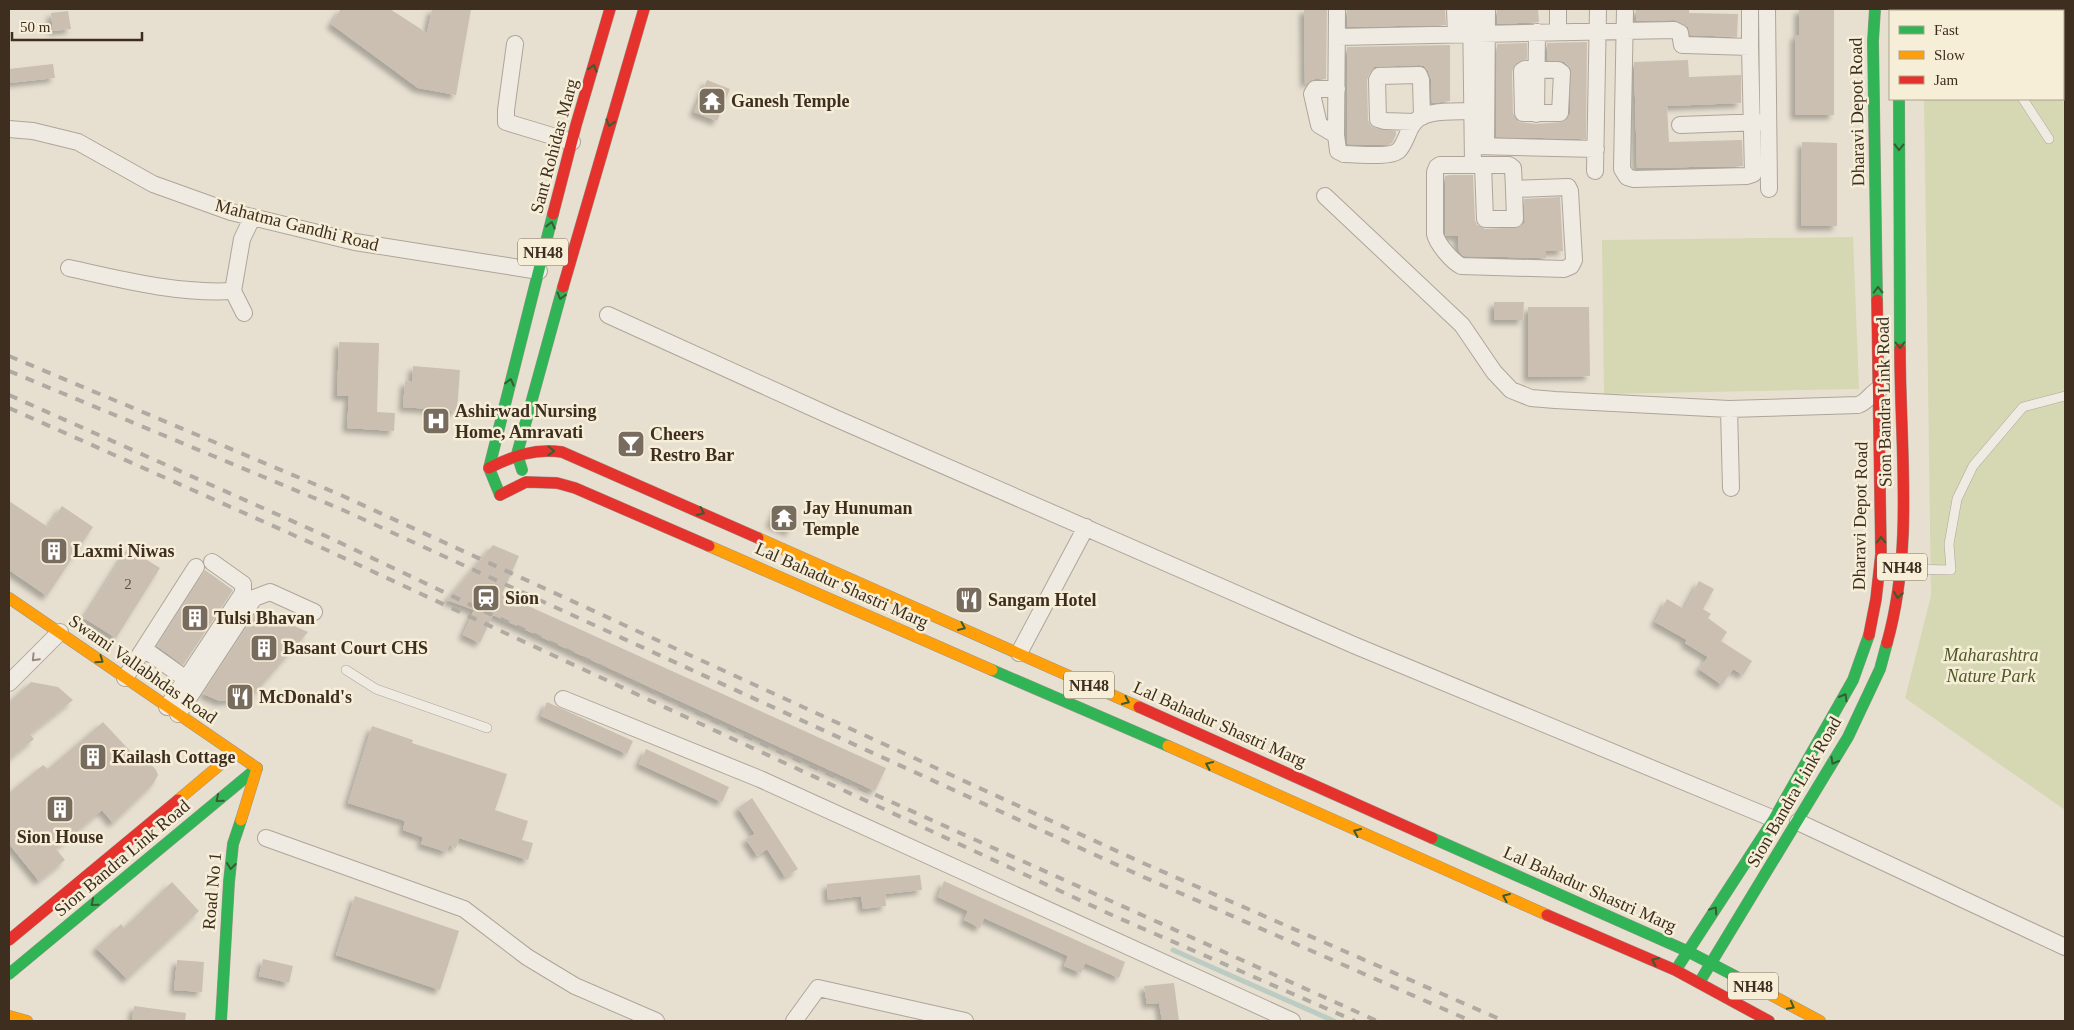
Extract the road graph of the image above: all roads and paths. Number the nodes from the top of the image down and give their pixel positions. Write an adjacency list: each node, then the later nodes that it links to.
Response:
1 (610, 9): 32 (main road, Sant Rohidas Marg / NH48, one-way to 1)
2 (644, 9): 38 (main road, one-way to 38)
3 (1337, 9): 18 (street)
4 (1455, 9): 17 (street)
5 (1471, 9): 17 (street)
6 (1487, 9): 17 (street)
7 (1558, 9): 16 (street)
8 (1598, 9): 13 (street)
9 (1625, 9): 14 (street)
10 (1750, 9): 20 (street)
11 (1767, 9): 27 (street)
12 (1875, 9): 48 (main road, Dharavi Depot Road, one-way to 12)
13 (1597, 30): 14 (street); 16 (street); 34 (street)
14 (1624, 30): 20 (street); 27 (street)
15 (1537, 32): 16 (street); 17 (street); 22 (street)
16 (1558, 32)
17 (1471, 34): 18 (street); 21 (street)
18 (1337, 37): 23 (street)
19 (515, 44): 32 (street)
20 (1750, 47): 27 (street)
21 (1479, 65): 26 (street); 33 (street)
22 (1537, 69): 22 (street)
23 (1337, 89): 30 (street); 30 (street)
24 (1899, 100): 49 (main road, Sion Bandra Link Road / NH48, one-way to 49)
25 (2023, 100): 31 (lane)
26 (1472, 111): 30 (street); 33 (street)
27 (1760, 122): 28 (street); 40 (street)
28 (1680, 125)
29 (9, 129): 42 (street, Mahatma Gandhi Road)
30 (1336, 135)
31 (2049, 139)
32 (572, 142): 36 (main road, Sant Rohidas Marg / NH48)
33 (1479, 146): 34 (street); 35 (street)
34 (1596, 149): 37 (street)
35 (1478, 165): 39 (street); 39 (street); 39 (street)
36 (566, 166): 38 (main road); 44 (main road, Sant Rohidas Marg / NH48, one-way to 36)
37 (1595, 171)
38 (588, 172): 52 (main road, one-way to 52)
39 (1514, 189)
40 (1769, 189)
41 (1325, 196): 51 (street)
42 (252, 218): 44 (street, Mahatma Gandhi Road); 45 (street)
43 (69, 268): 45 (street)
44 (539, 271): 53 (main road, Sant Rohidas Marg / NH48, one-way to 44)
45 (233, 291): 46 (street)
46 (244, 313)
47 (608, 315): 56 (street)
48 (1879, 388): 49 (street); 51 (street); 75 (main road, Dharavi Depot Road, one-way to 48)
49 (1900, 388): 59 (main road, Sion Bandra Link Road / NH48)
50 (2065, 396): 59 (lane)
51 (1729, 408): 55 (street)
52 (517, 454): 53 (main road, Lal Bahadur Shastri Marg / NH48); 54 (main road); 64 (main road, Lal Bahadur Shastri Marg / NH48, one-way to 64)
53 (489, 468): 54 (main road, Lal Bahadur Shastri Marg / NH48)
54 (526, 482): 69 (main road, Lal Bahadur Shastri Marg / NH48)
55 (1731, 488)
56 (1086, 527): 64 (street); 75 (street)
57 (212, 562): 68 (street)
58 (196, 567): 63 (street)
59 (1902, 569): 76 (main road, Sion Bandra Link Road / NH48, one-way to 76)
60 (9, 598): 62 (main road, Swami Vallabhdas Road)
61 (314, 612): 71 (street)
62 (60, 632): 66 (street, one-way to 66); 67 (main road, Swami Vallabhdas Road, one-way to 67)
63 (144, 649): 67 (street); 68 (street)
64 (1019, 653): 69 (main road, Lal Bahadur Shastri Marg / NH48)
65 (346, 670): 72 (lane)
66 (11, 677)
67 (125, 678): 71 (main road, Swami Vallabhdas Road)
68 (186, 679): 71 (street)
69 (1086, 697): 80 (main road, Lal Bahadur Shastri Marg / NH48, one-way to 80); 82 (main road, Lal Bahadur Shastri Marg / NH48, one-way to 69)
70 (563, 699): 91 (street)
71 (173, 710): 73 (main road, Swami Vallabhdas Road)
72 (487, 728)
73 (234, 753): 74 (main road, Swami Vallabhdas Road); 78 (main road, Sion Bandra Link Road)
74 (257, 768): 83 (main road, Sion Bandra Link Road, one-way to 83); 87 (main road, Road No 1, one-way to 87)
75 (1774, 819): 80 (main road, Dharavi Depot Road, one-way to 75)
76 (1798, 822): 79 (street); 81 (main road, Sion Bandra Link Road / NH48)
77 (266, 838): 88 (street)
78 (9, 940)
79 (2065, 947)
80 (1686, 950): 81 (main road, Lal Bahadur Shastri Marg / NH48); 82 (main road, Dharavi Depot Road)
81 (1711, 964): 84 (main road, Sion Bandra Link Road / NH48); 93 (main road, Lal Bahadur Shastri Marg / NH48, one-way to 93)
82 (1676, 970): 84 (main road, Lal Bahadur Shastri Marg / NH48)
83 (9, 974)
84 (1699, 983): 92 (main road, Lal Bahadur Shastri Marg / NH48)
85 (9, 1016): 86 (main road)
86 (27, 1021)
87 (221, 1021)
88 (656, 1021)
89 (794, 1021): 90 (street)
90 (965, 1021)
91 (1292, 1021)
92 (1769, 1021)
93 (1820, 1021)

